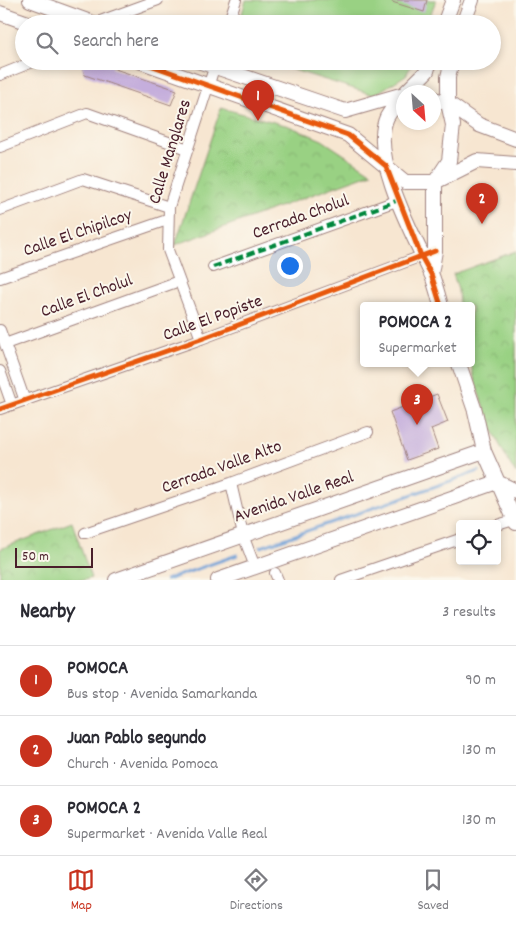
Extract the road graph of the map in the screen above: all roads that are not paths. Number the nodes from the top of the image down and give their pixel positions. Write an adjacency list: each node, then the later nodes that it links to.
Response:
1 (30, 0): 7 (street)
2 (158, 0): 8 (street)
3 (236, 0): 9 (street)
4 (453, 0): 10 (street)
5 (472, 0): 11 (street)
6 (0, 13): 12 (street)
7 (53, 15)
8 (119, 15)
9 (231, 15)
10 (447, 15)
11 (467, 15)
12 (15, 18)
13 (15, 69): 19 (street)
14 (166, 70): 20 (street)
15 (213, 70): 20 (street, Calle Manglares)
16 (232, 70): 22 (street)
17 (427, 70): 21 (street)
18 (450, 70): 24 (street)
19 (0, 75)
20 (209, 85): 28 (street, Calle Manglares); 30 (street)
21 (413, 85)
22 (396, 96)
23 (441, 101): 24 (street)
24 (448, 103): 26 (street); 31 (street)
25 (396, 105): 30 (street)
26 (516, 139)
27 (0, 147): 28 (street)
28 (188, 149): 33 (street, Calle Manglares)
29 (516, 164): 31 (street)
30 (386, 166): 31 (street); 32 (street)
31 (435, 182): 36 (street)
32 (399, 200): 37 (street); 38 (street, Cerrada Cholul)
33 (169, 207): 34 (street); 35 (street, Calle Manglares)
34 (0, 210)
35 (167, 220): 40 (street, Calle El Chipilcoy); 41 (street, Calle Manglares)
36 (435, 251): 37 (street, Calle El Popiste); 39 (street)
37 (421, 256): 39 (street); 44 (street, Calle El Popiste)
38 (213, 267)
39 (431, 274): 42 (street)
40 (0, 278)
41 (179, 281): 44 (street, Calle Manglares); 45 (street, Calle El Cholul)
42 (440, 302)
43 (0, 330): 45 (street)
44 (201, 339): 48 (street, Calle El Popiste)
45 (5, 344): 48 (street)
46 (460, 367): 52 (street)
47 (0, 371): 49 (street)
48 (25, 400): 49 (street, Calle El Popiste)
49 (12, 405): 50 (street, Calle El Popiste)
50 (0, 409)
51 (368, 432): 54 (street, Cerrada Valle Alto)
52 (484, 451): 53 (street); 59 (street, Avenida Valle Real)
53 (497, 482): 55 (street); 56 (street); 61 (street)
54 (231, 483): 58 (street, Cerrada Valle Alto); 59 (street)
55 (516, 491)
56 (515, 521): 57 (street)
57 (501, 525)
58 (85, 532)
59 (243, 535): 61 (street); 62 (street, Avenida Valle Real)
60 (456, 539): 64 (street)
61 (255, 567): 63 (street)
62 (116, 580)
63 (218, 580)
64 (341, 580)

